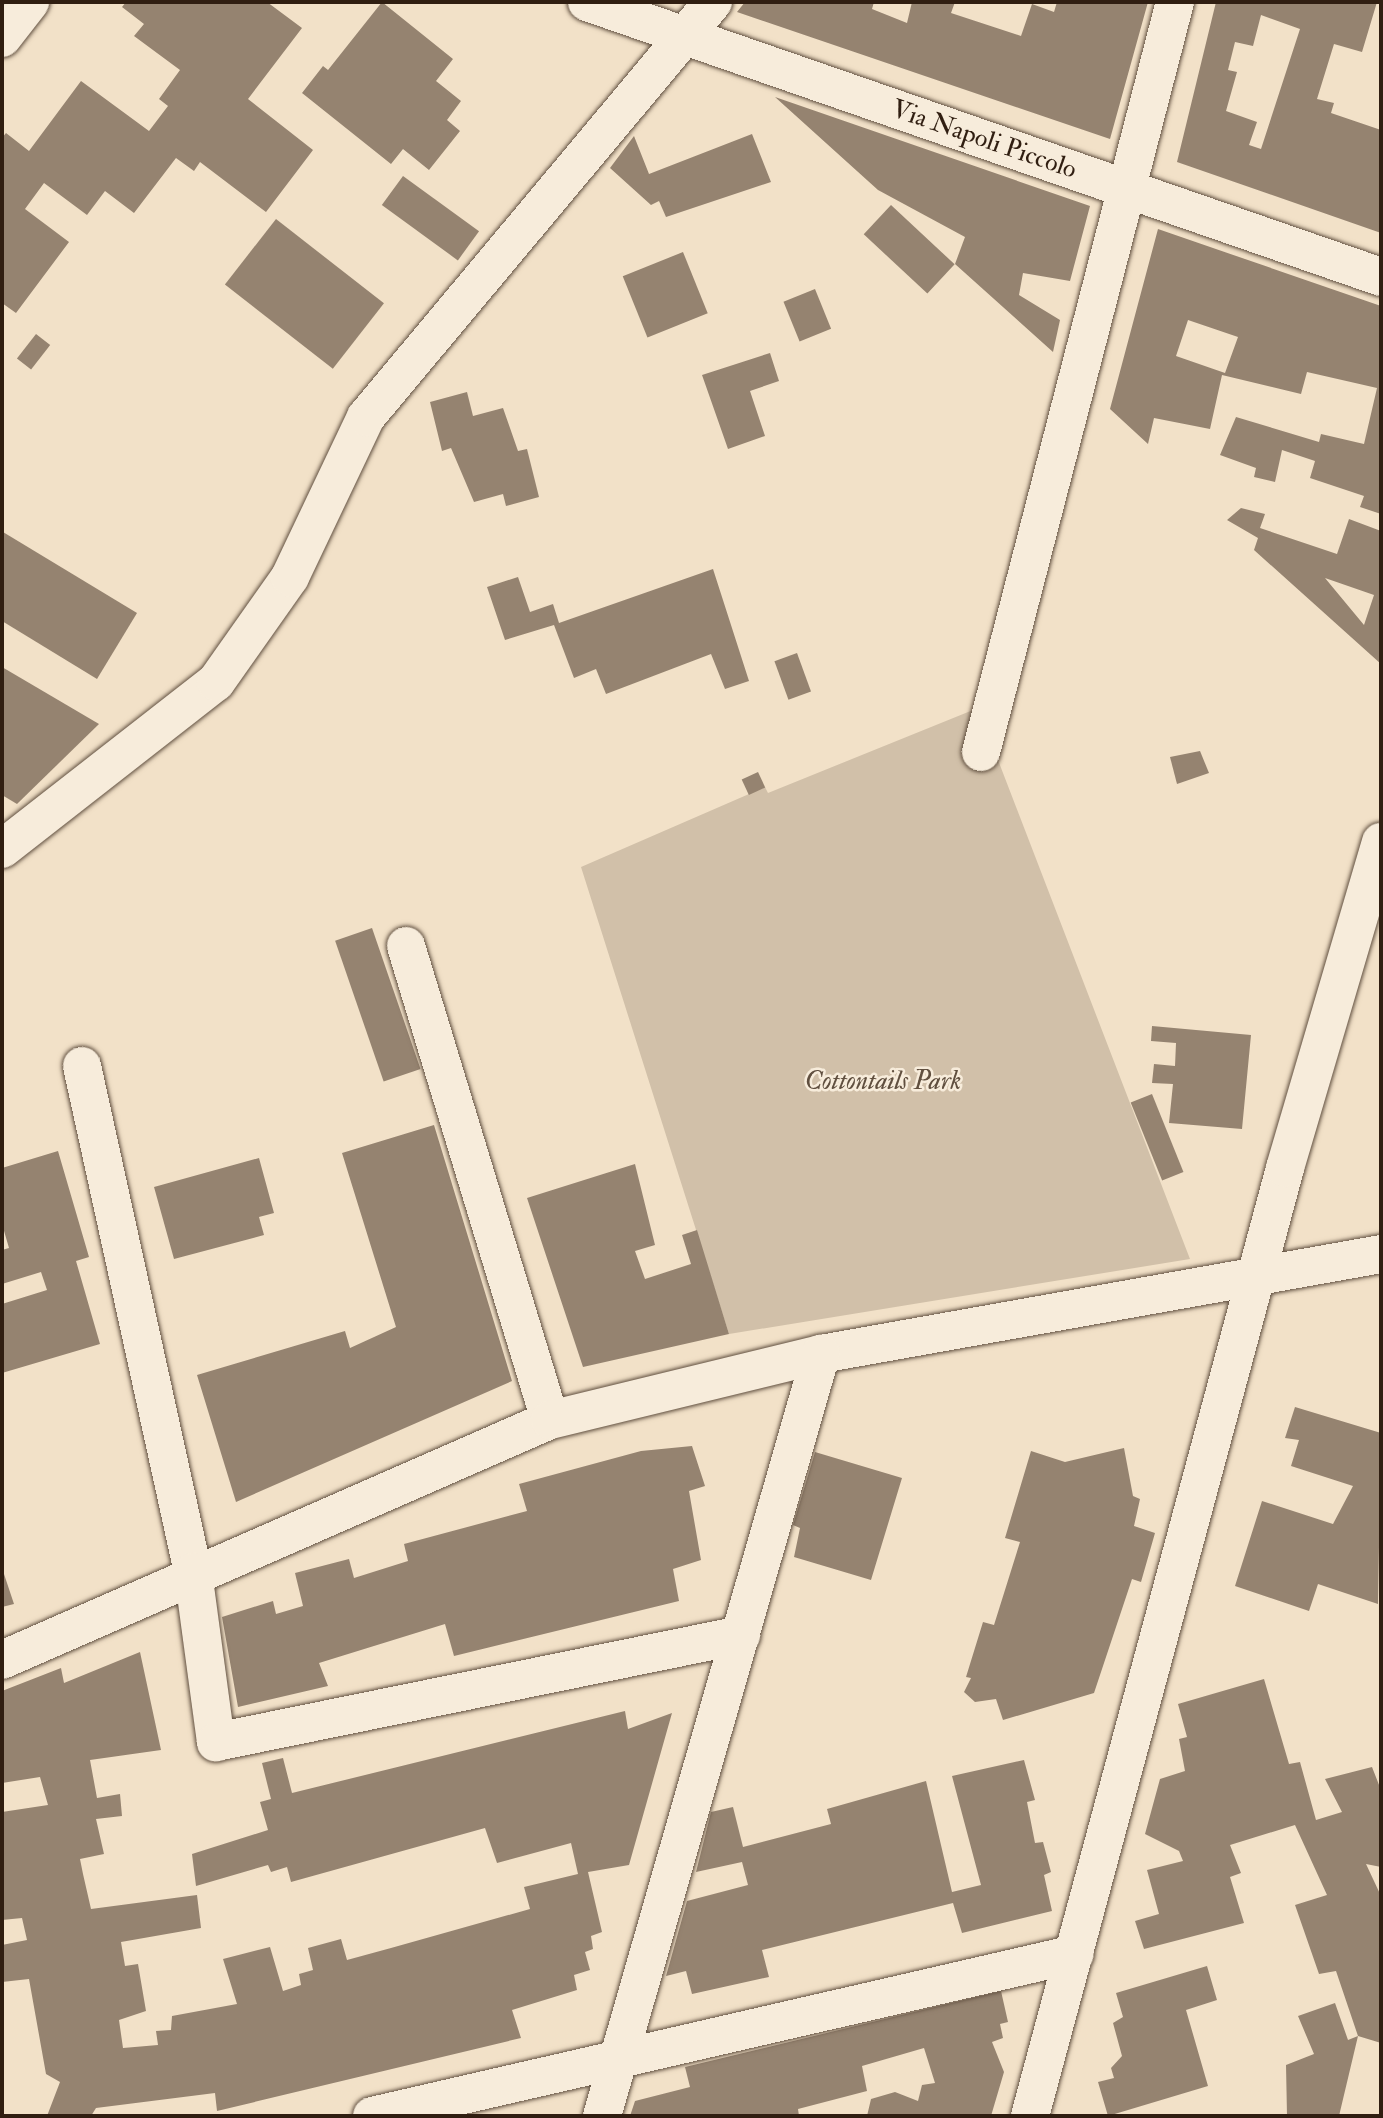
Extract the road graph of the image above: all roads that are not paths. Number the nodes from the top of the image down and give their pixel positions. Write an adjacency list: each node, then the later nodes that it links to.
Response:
1 (30, 2): 6 (street)
2 (587, 2): 5 (street, Via Napoli Piccolo)
3 (713, 2): 5 (street)
4 (1175, 2): 7 (street)
5 (687, 36): 7 (street, Via Napoli Piccolo); 11 (street)
6 (2, 38)
7 (1129, 190): 8 (street, Via Napoli Piccolo); 9 (street)
8 (1381, 277)
9 (981, 752)
10 (1381, 842): 15 (street)
11 (2, 849)
12 (406, 946): 17 (street)
13 (82, 1066): 18 (street)
14 (1381, 1254): 15 (street)
15 (1258, 1279): 16 (street); 21 (street)
16 (821, 1354): 17 (street); 19 (street)
17 (550, 1420): 18 (street)
18 (193, 1572): 19 (street); 20 (street)
19 (741, 1634): 22 (street)
20 (2, 1660)
21 (1076, 1954): 22 (street); 25 (street)
22 (620, 2054): 23 (street); 24 (street)
23 (372, 2116)
24 (602, 2116)
25 (1030, 2116)

